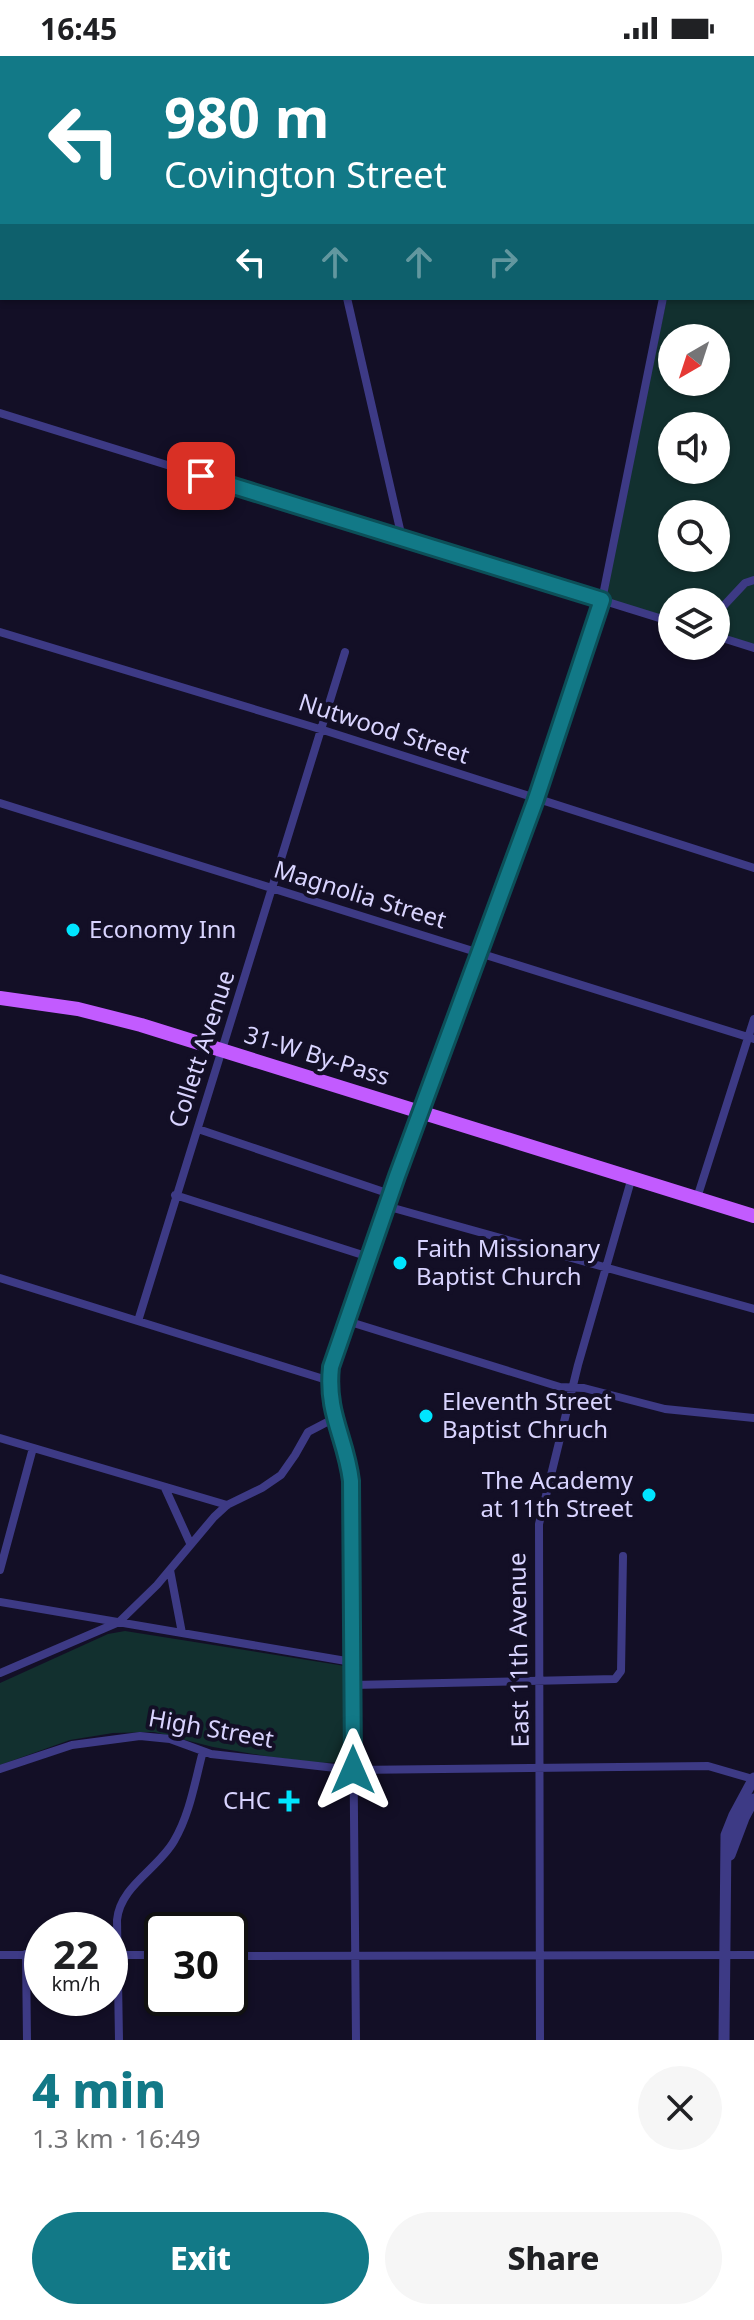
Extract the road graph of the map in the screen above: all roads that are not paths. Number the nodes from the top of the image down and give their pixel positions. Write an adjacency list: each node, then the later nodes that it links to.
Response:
1 (347, 300): 4 (street)
2 (663, 300): 7 (street)
3 (0, 413): 4 (street)
4 (402, 538): 7 (street)
5 (754, 580): 6 (street)
6 (730, 599)
7 (602, 600): 8 (street); 14 (street)
8 (658, 618)
9 (0, 632): 13 (street, Nutwood Street)
10 (730, 640): 11 (street)
11 (754, 648)
12 (345, 652): 13 (street, Collett Avenue)
13 (323, 730): 14 (street, Nutwood Street); 17 (street, Collett Avenue)
14 (536, 799): 16 (street, Nutwood Street); 18 (street)
15 (0, 803): 17 (street, Magnolia Street)
16 (754, 868)
17 (273, 889): 18 (street, Magnolia Street); 22 (street, Collett Avenue)
18 (480, 952): 21 (street, Magnolia Street); 23 (street)
19 (0, 998): 22 (main road, 31-W By-Pass)
20 (754, 1019): 21 (street)
21 (751, 1038): 28 (street)
22 (223, 1051): 23 (main road, 31-W By-Pass); 24 (street, Collett Avenue)
23 (420, 1111): 25 (main road, 31-W By-Pass); 26 (street)
24 (198, 1129): 26 (street); 27 (street, Collett Avenue)
25 (633, 1177): 28 (main road, 31-W By-Pass); 32 (street, East 11th Avenue)
26 (390, 1194): 29 (street)
27 (175, 1195): 31 (street); 35 (street, Collett Avenue)
28 (697, 1198): 30 (main road, 31-W By-Pass)
29 (386, 1206): 31 (street); 32 (street)
30 (754, 1216)
31 (369, 1257): 36 (street)
32 (606, 1268): 34 (street); 38 (street, East 11th Avenue)
33 (0, 1278): 35 (street)
34 (754, 1309)
35 (138, 1321): 37 (street)
36 (347, 1321): 37 (street); 38 (street)
37 (330, 1381): 40 (street)
38 (573, 1387): 39 (street); 54 (street, East 11th Avenue)
39 (754, 1418)
40 (333, 1419): 44 (street); 52 (street)
41 (0, 1438): 42 (street)
42 (33, 1448): 43 (street); 47 (street)
43 (165, 1488): 44 (street); 45 (street)
44 (227, 1505): 45 (street)
45 (190, 1543): 48 (street)
46 (623, 1556): 54 (street)
47 (0, 1570)
48 (170, 1570): 50 (street); 51 (street)
49 (0, 1602): 50 (street)
50 (119, 1622): 51 (street); 53 (street)
51 (182, 1633): 52 (street)
52 (352, 1662): 55 (street)
53 (0, 1673)
54 (540, 1681): 55 (street); 57 (street, East 11th Avenue)
55 (353, 1685): 59 (street)
56 (203, 1751): 58 (street, High Street); 59 (street, High Street); 63 (street)
57 (540, 1768): 59 (street, High Street); 60 (street, High Street); 66 (street, East 11th Avenue)
58 (0, 1769)
59 (353, 1770): 70 (street)
60 (754, 1778): 62 (street)
61 (754, 1799): 62 (street)
62 (726, 1863): 67 (street)
63 (119, 1912)
64 (24, 1954): 65 (street)
65 (0, 1955)
66 (540, 1955): 67 (street); 70 (street); 76 (street, East 11th Avenue)
67 (724, 1955): 68 (street); 77 (street)
68 (754, 1955)
69 (248, 1956): 70 (street)
70 (355, 1956): 75 (street)
71 (27, 2016): 73 (street)
72 (118, 2016): 74 (street)
73 (27, 2040)
74 (119, 2040)
75 (356, 2040)
76 (540, 2040)
77 (724, 2040)

